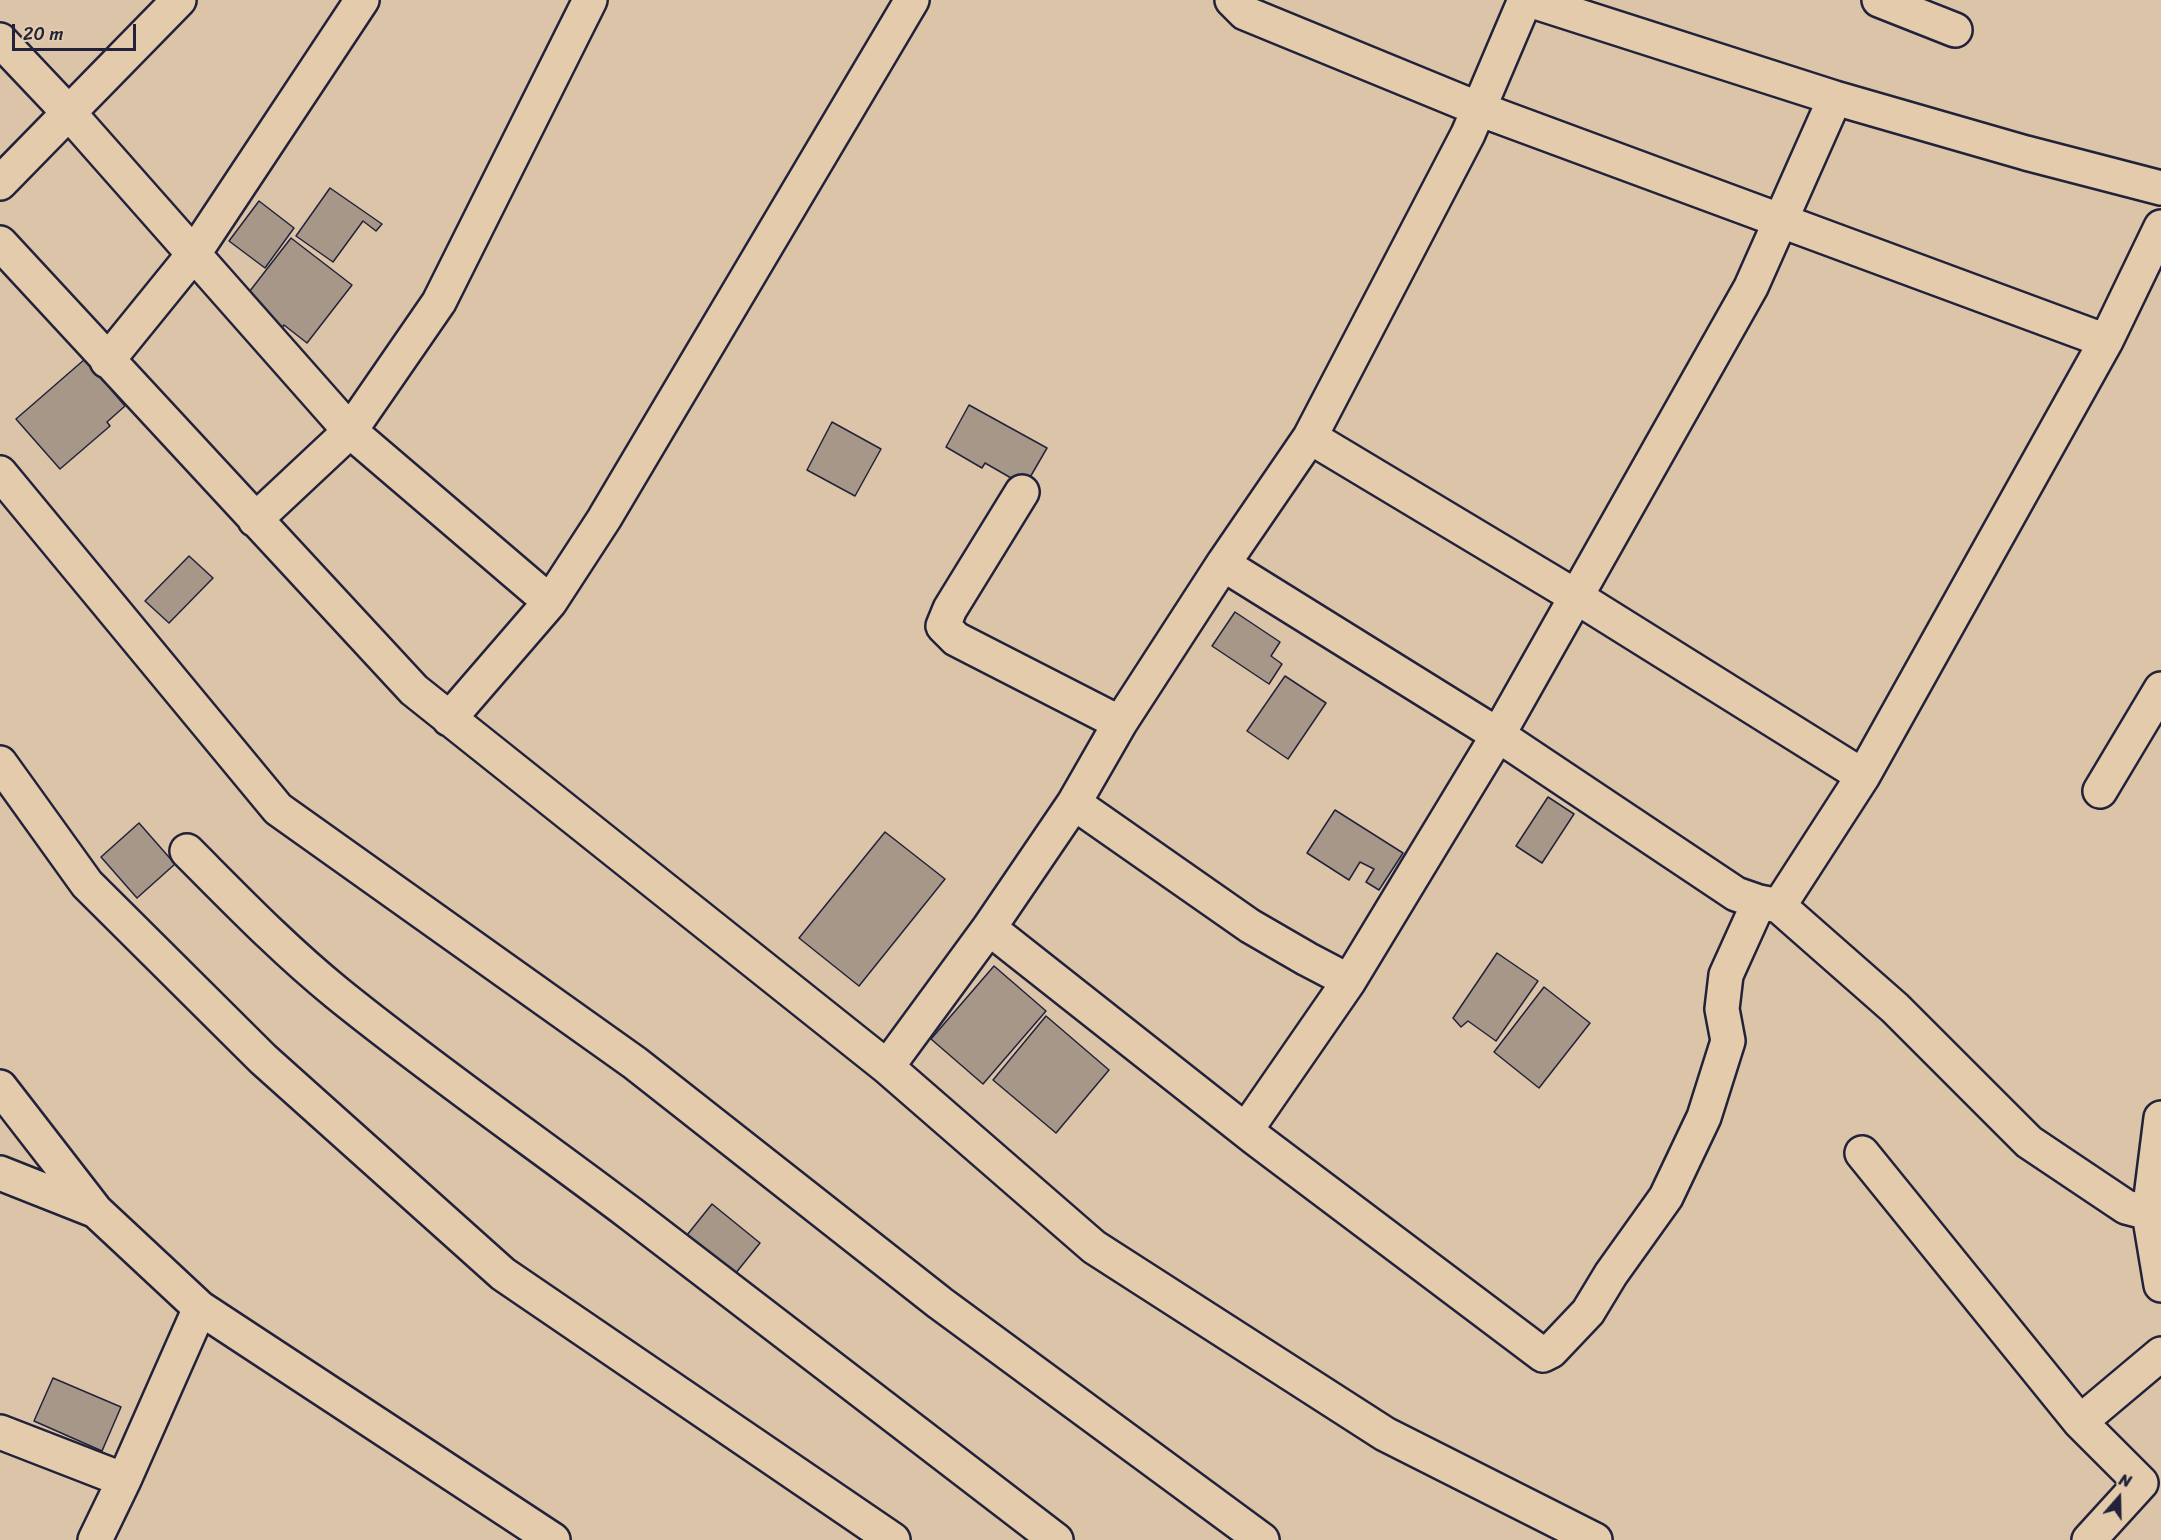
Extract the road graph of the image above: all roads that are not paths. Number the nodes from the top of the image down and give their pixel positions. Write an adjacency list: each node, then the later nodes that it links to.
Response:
1 (179, 0): 12 (street)
2 (362, 0): 18 (street)
3 (590, 0): 21 (street)
4 (912, 0): 28 (street)
5 (1232, 0): 11 (street)
6 (1527, 0): 10 (street); 11 (street)
7 (1879, 0): 8 (street)
8 (1955, 30)
9 (0, 40): 12 (street)
10 (1835, 98): 14 (street); 15 (street)
11 (1479, 109): 15 (street); 22 (street)
12 (69, 113): 13 (street); 18 (street)
13 (0, 183)
14 (2161, 188)
15 (1779, 219): 19 (street); 27 (street)
16 (2161, 227): 19 (street)
17 (0, 243): 20 (street)
18 (193, 255): 20 (street); 21 (street)
19 (2106, 340): 34 (street)
20 (107, 361): 25 (street)
21 (350, 431): 25 (street); 28 (street)
22 (1310, 437): 26 (street); 27 (street)
23 (0, 473): 60 (street)
24 (1022, 492): 31 (street)
25 (255, 520): 30 (street)
26 (1223, 564): 31 (street); 32 (street)
27 (1575, 596): 32 (street); 34 (street)
28 (550, 602): 30 (street)
29 (2161, 689): 35 (street)
30 (449, 719): 41 (street)
31 (1120, 723): 36 (street)
32 (1498, 735): 38 (street); 40 (street)
33 (0, 763): 58 (street)
34 (1863, 776): 38 (street)
35 (2100, 791)
36 (1074, 802): 39 (street); 40 (street)
37 (187, 851): 59 (street)
38 (1769, 904): 44 (street); 48 (street)
39 (989, 928): 41 (street); 44 (street)
40 (1349, 981): 44 (street)
41 (887, 1067): 61 (street)
42 (0, 1087): 47 (street)
43 (2161, 1118): 48 (street)
44 (1246, 1130)
45 (1862, 1153): 52 (street)
46 (0, 1173): 47 (street)
47 (96, 1211): 50 (street)
48 (2149, 1213): 49 (street)
49 (2161, 1285)
50 (200, 1308): 54 (street); 57 (street)
51 (2161, 1354): 52 (street)
52 (2080, 1422): 55 (street)
53 (0, 1432): 54 (street)
54 (124, 1480): 56 (street)
55 (2151, 1489): 62 (street)
56 (94, 1540)
57 (553, 1540)
58 (893, 1540)
59 (1056, 1540)
60 (1262, 1540)
61 (1596, 1540)
62 (2089, 1540)

